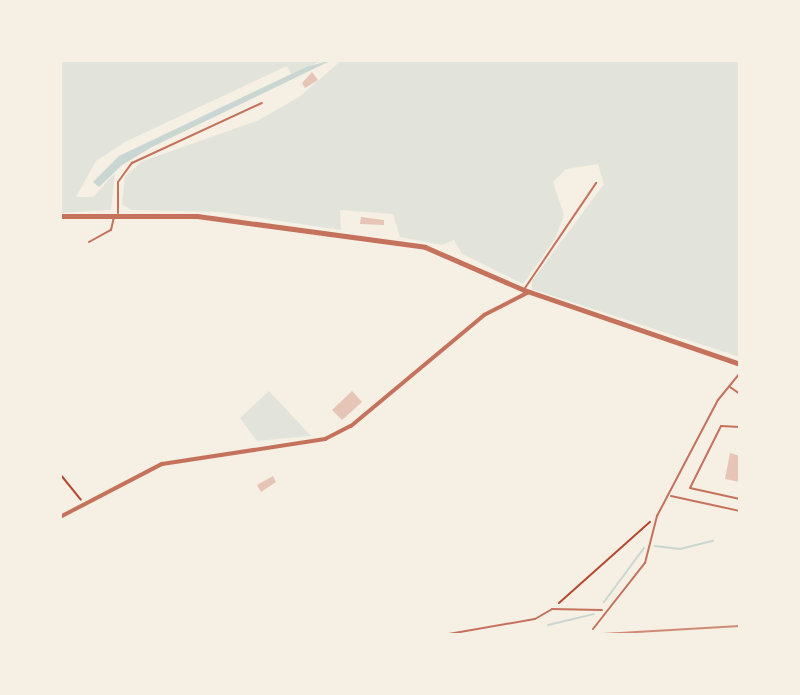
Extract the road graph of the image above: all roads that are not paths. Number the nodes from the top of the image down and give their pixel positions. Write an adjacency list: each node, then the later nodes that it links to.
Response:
1 (262, 103): 3 (lane)
2 (596, 183): 6 (lane)
3 (116, 215): 4 (street); 5 (lane); 6 (street)
4 (60, 216)
5 (89, 242)
6 (527, 291): 7 (street); 15 (street)
7 (740, 364)
8 (740, 373): 9 (lane)
9 (729, 386): 10 (lane); 12 (lane)
10 (740, 394)
11 (740, 427): 13 (lane)
12 (670, 495): 14 (lane); 16 (lane)
13 (740, 499)
14 (740, 511)
15 (60, 517)
16 (603, 610): 17 (lane); 18 (lane)
17 (593, 629)
18 (443, 635)

